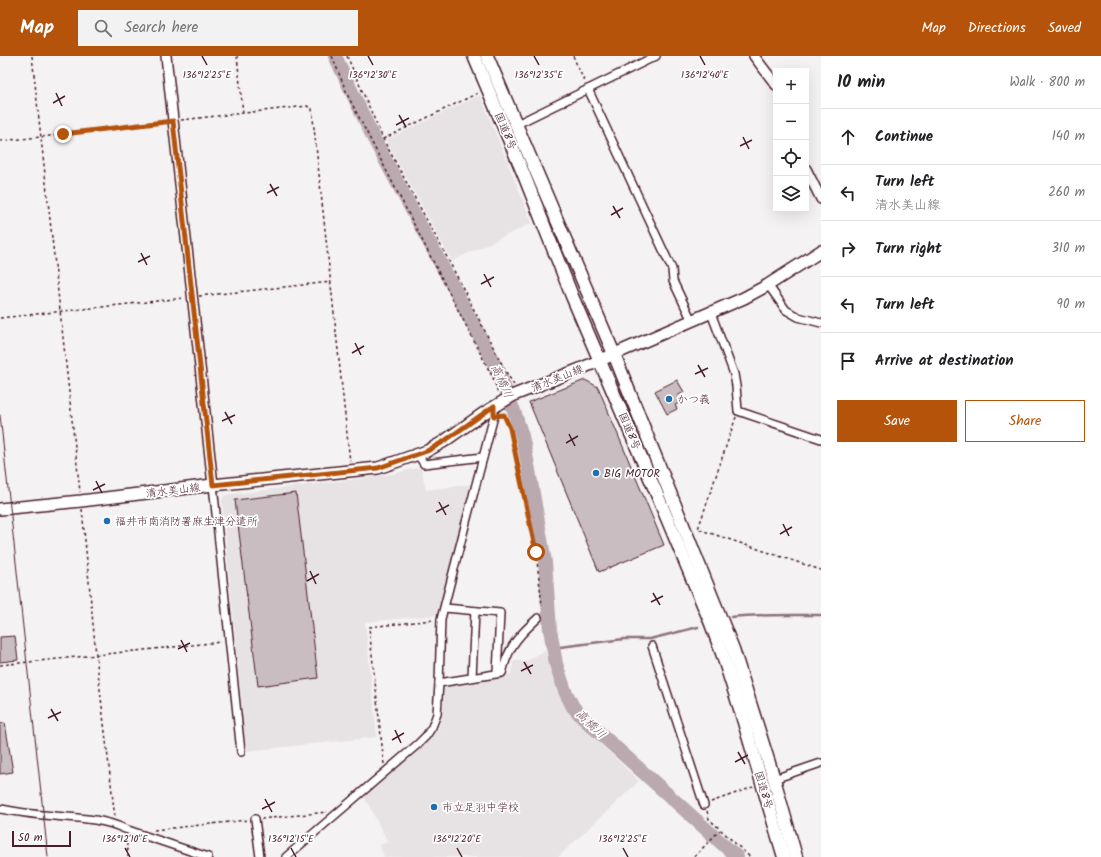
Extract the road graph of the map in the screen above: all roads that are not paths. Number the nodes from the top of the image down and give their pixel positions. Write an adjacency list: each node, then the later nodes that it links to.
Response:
1 (166, 56): 22 (street)
2 (474, 56): 17 (highway, 国道8号)
3 (487, 56): 8 (highway, 国道8号)
4 (656, 56): 7 (street)
5 (754, 56): 6 (street)
6 (773, 81)
7 (588, 89): 8 (street); 14 (street)
8 (516, 124): 16 (highway, 国道8号)
9 (809, 175): 10 (street)
10 (821, 199)
11 (821, 251): 12 (main road, 清水美山線)
12 (768, 285): 13 (main road, 清水美山線); 15 (street)
13 (711, 313): 14 (main road, 清水美山線); 19 (street)
14 (692, 321): 16 (main road, 清水美山線)
15 (821, 323)
16 (614, 354): 17 (main road, 清水美山線); 33 (highway, 国道8号)
17 (599, 360): 18 (main road, 清水美山線); 40 (highway, 国道8号)
18 (497, 408): 20 (main road, 清水美山線); 21 (street)
19 (821, 439)
20 (418, 455): 21 (street); 22 (main road, 清水美山線)
21 (483, 457): 24 (street)
22 (213, 485): 23 (main road, 清水美山線); 31 (street)
23 (0, 509)
24 (445, 608): 25 (street); 30 (street)
25 (475, 612): 28 (street); 29 (street)
26 (538, 618): 28 (street)
27 (652, 646): 34 (street)
28 (497, 673): 29 (street)
29 (472, 678): 30 (street)
30 (439, 683): 39 (street)
31 (241, 752)
32 (821, 763): 33 (street)
33 (774, 779): 41 (highway, 国道8号)
34 (704, 805)
35 (0, 809): 37 (street)
36 (255, 819): 38 (street)
37 (208, 857)
38 (260, 857)
39 (286, 857)
40 (784, 857)
41 (796, 857)

